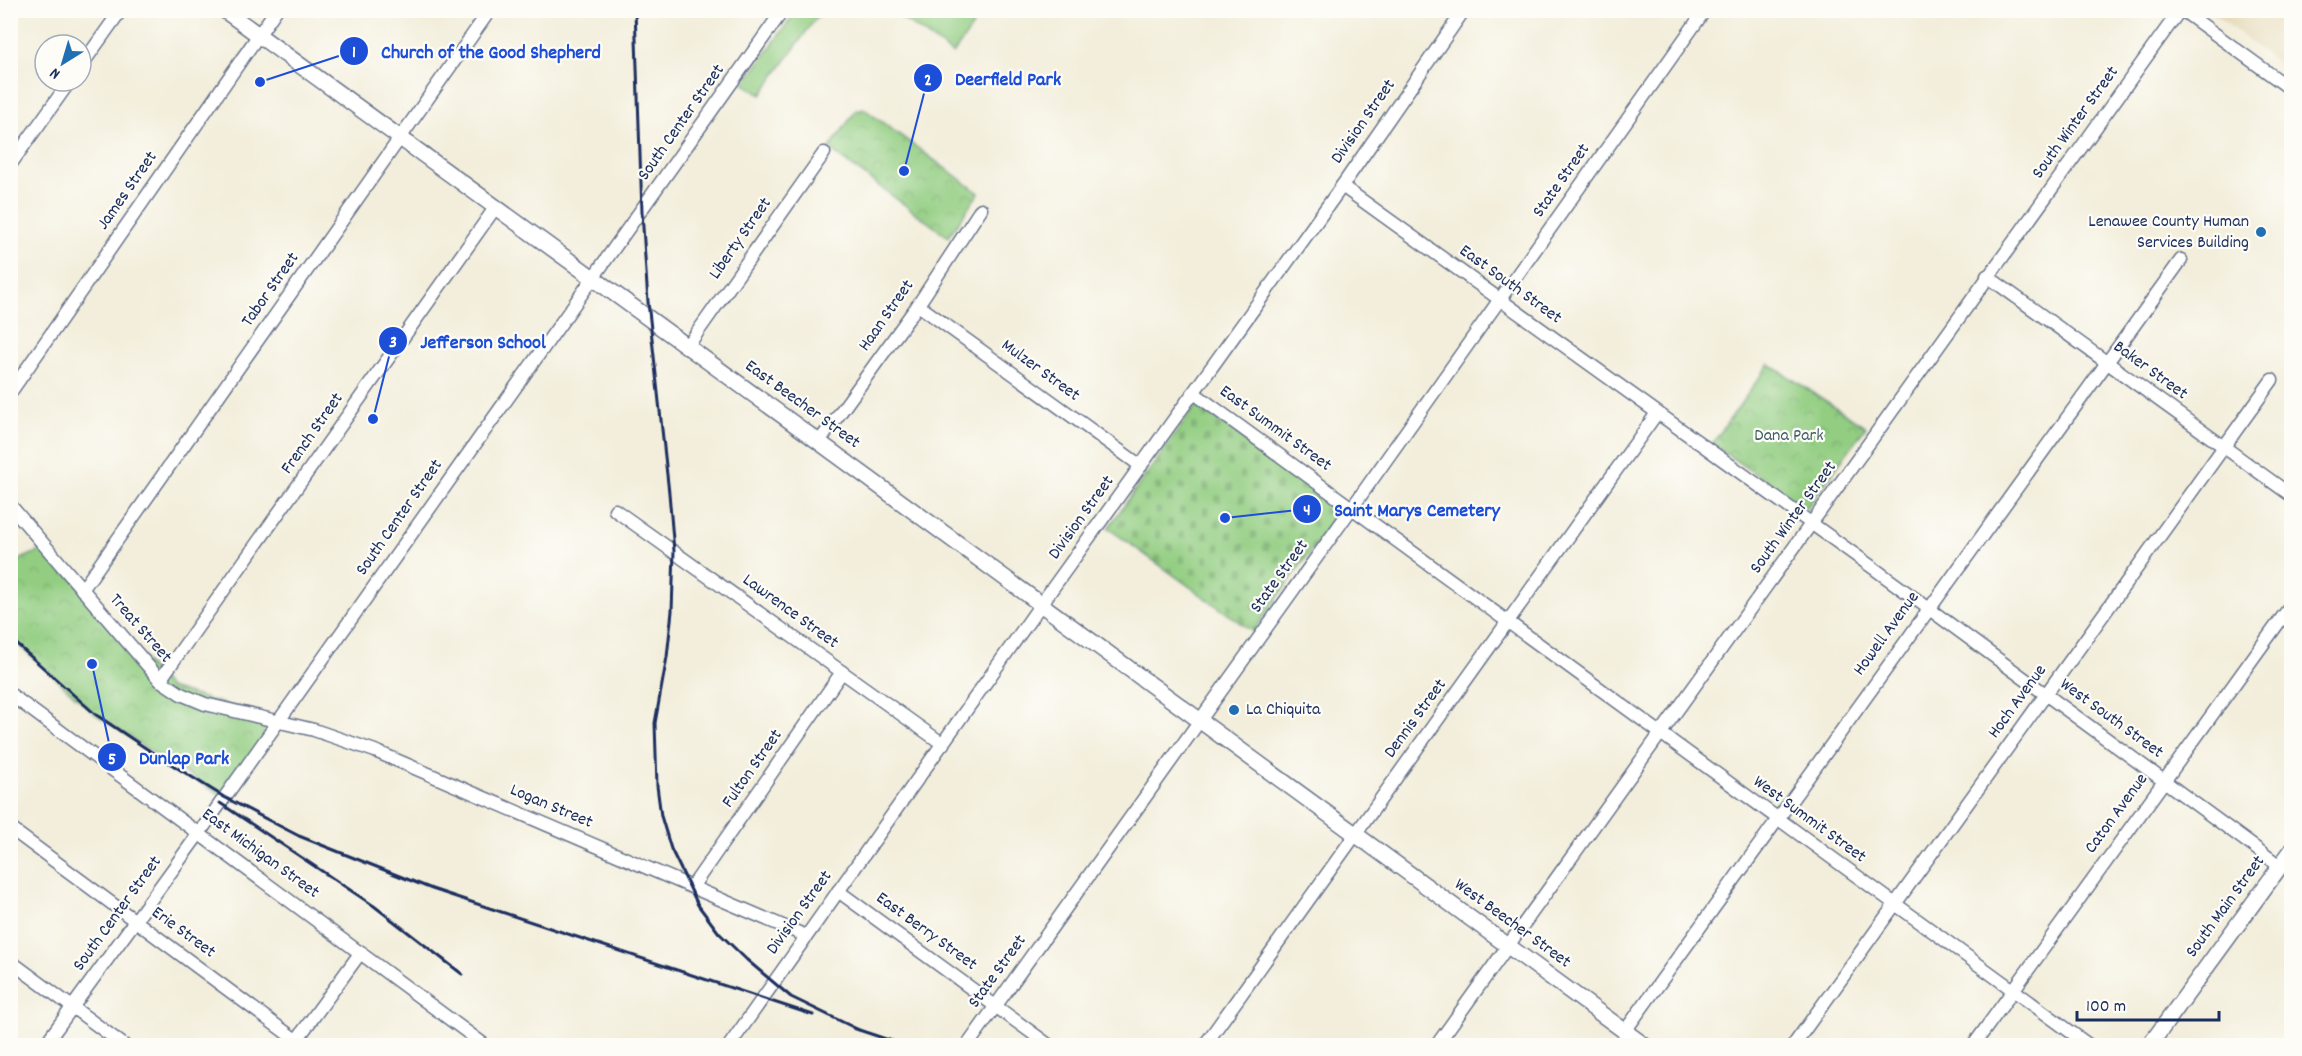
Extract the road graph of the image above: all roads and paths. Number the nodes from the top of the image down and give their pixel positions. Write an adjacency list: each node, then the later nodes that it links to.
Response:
1 (121, 10): 10 (street)
2 (224, 10): 9 (main road, East Beecher Street)
3 (276, 10): 9 (street, James Street)
4 (490, 10): 13 (street, Tabor Street)
5 (783, 10): 21 (street, South Center Street)
6 (1464, 10): 16 (street, Division Street)
7 (1705, 10): 22 (street, State Street)
8 (2181, 10): 11 (street); 20 (street, South Winter Street)
9 (259, 35): 13 (main road, East Beecher Street); 27 (street, James Street)
10 (93, 49)
11 (2292, 90)
12 (61, 93): 15 (street)
13 (399, 138): 17 (main road, East Beecher Street); 38 (street, Tabor Street)
14 (824, 153): 24 (street, Liberty Street)
15 (10, 165)
16 (1342, 186): 22 (street, East South Street); 28 (street, Division Street)
17 (495, 208): 21 (main road, East Beecher Street); 44 (street, French Street)
18 (981, 209): 23 (street, Haan Street)
19 (2181, 260): 25 (street, Howell Avenue)
20 (1987, 276): 25 (street, Baker Street); 37 (street, South Winter Street)
21 (592, 278): 24 (main road, East Beecher Street); 47 (street, South Center Street)
22 (1500, 300): 29 (street, East South Street); 35 (street, State Street)
23 (918, 305): 30 (street, Haan Street); 32 (street, Mulzer Street)
24 (687, 347): 30 (main road, East Beecher Street)
25 (2106, 362): 31 (street, Baker Street); 41 (street, Howell Avenue)
26 (2272, 380): 31 (street, Hoch Avenue)
27 (10, 393)
28 (1194, 393): 32 (street, Division Street); 35 (street, East Summit Street)
29 (1657, 413): 37 (street, West South Street); 42 (street, Dennis Street)
30 (819, 442): 39 (main road, East Beecher Street)
31 (2224, 448): 33 (street, Baker Street); 46 (street, Hoch Avenue)
32 (1141, 466): 39 (street, Division Street)
33 (2292, 496)
34 (10, 505): 38 (street, Treat Street)
35 (1353, 508): 42 (street, East Summit Street); 48 (street, State Street)
36 (615, 510): 43 (street, Lawrence Street)
37 (1812, 524): 41 (street, West South Street); 49 (street, South Winter Street)
38 (82, 590): 44 (street, Treat Street)
39 (1042, 604): 48 (main road, East Beecher Street); 50 (street, Division Street)
40 (2292, 604): 51 (street, Caton Avenue)
41 (1928, 608): 46 (street, West South Street); 52 (street, Howell Avenue)
42 (1509, 622): 49 (street, West Summit Street); 55 (street, Dennis Street)
43 (843, 672): 50 (street, Lawrence Street); 58 (street, Fulton Street)
44 (160, 680): 47 (street, Treat Street)
45 (10, 694): 54 (street, East Michigan Street)
46 (2046, 694): 51 (street, West South Street); 60 (street, Hoch Avenue)
47 (278, 720): 54 (street, South Center Street); 58 (street, Logan Street)
48 (1200, 720): 55 (main road, East Beecher Street); 67 (street, State Street)
49 (1661, 734): 52 (street, West Summit Street); 63 (street, South Winter Street)
50 (943, 744): 59 (street, Division Street)
51 (2164, 780): 57 (street, West South Street); 66 (street, Caton Avenue)
52 (1777, 818): 60 (street, West Summit Street); 69 (street, Howell Avenue)
53 (10, 828): 61 (street, Erie Street)
54 (200, 832): 61 (street, South Center Street); 64 (street, East Michigan Street)
55 (1355, 834): 63 (main road, West Beecher Street); 77 (street, Dennis Street)
56 (2292, 850): 57 (main road, South Main Street)
57 (2280, 866): 83 (main road, South Main Street)
58 (692, 887): 62 (street, Logan Street)
59 (838, 891): 62 (street, Division Street); 67 (street, East Berry Street)
60 (1894, 904): 66 (street, West Summit Street); 80 (street, Hoch Avenue)
61 (135, 920): 68 (street, South Center Street); 70 (street, Erie Street)
62 (806, 936): 74 (street, Division Street)
63 (1509, 945): 69 (main road, West Beecher Street); 78 (street, South Winter Street)
64 (361, 951): 70 (street); 73 (street, East Michigan Street)
65 (10, 961): 68 (street)
66 (2012, 989): 81 (street, Caton Avenue); 82 (street, West Summit Street)
67 (996, 1005): 75 (street, State Street); 76 (street, East Berry Street)
68 (73, 1007): 71 (street, South Center Street); 72 (street)
69 (1624, 1031): 79 (main road, West Beecher Street)
70 (298, 1044)
71 (44, 1046)
72 (125, 1046)
73 (486, 1046)
74 (729, 1046)
75 (966, 1046)
76 (1050, 1046)
77 (1204, 1046)
78 (1436, 1046)
79 (1645, 1046)
80 (1793, 1046)
81 (1973, 1046)
82 (2090, 1046)
83 (2149, 1046)

